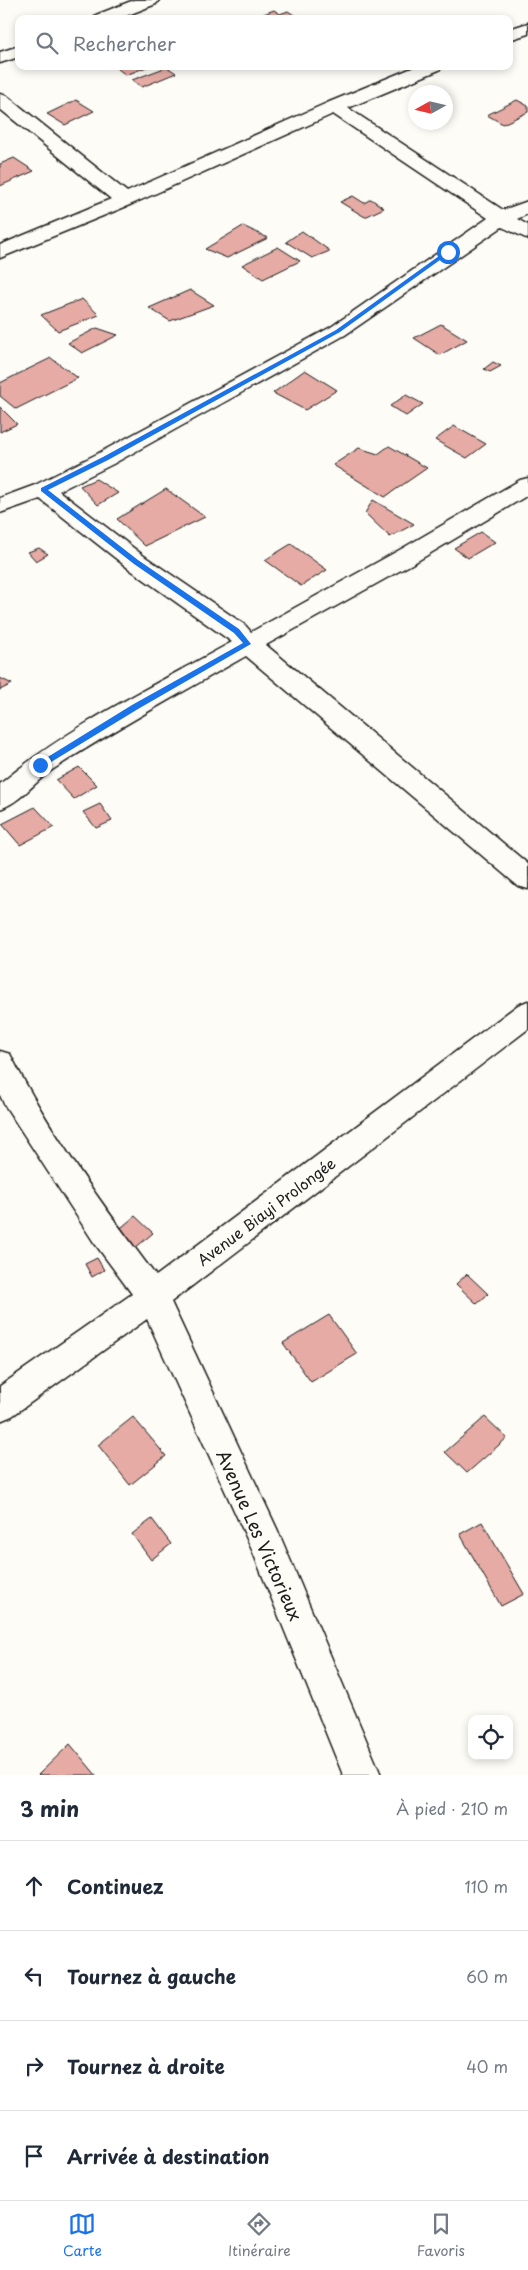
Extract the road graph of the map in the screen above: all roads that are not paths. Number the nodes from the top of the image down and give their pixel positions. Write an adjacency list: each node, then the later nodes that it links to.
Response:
1 (150, 0): 2 (street)
2 (112, 15)
3 (528, 28): 4 (street)
4 (513, 34)
5 (15, 52): 6 (street)
6 (0, 58)
7 (423, 70): 9 (street)
8 (0, 100): 10 (street)
9 (334, 107): 10 (street); 12 (street)
10 (125, 200): 14 (street)
11 (528, 207): 12 (street)
12 (501, 218): 13 (street); 16 (street)
13 (528, 233)
14 (0, 252)
15 (528, 486): 18 (street)
16 (43, 490): 17 (street); 18 (street)
17 (0, 506)
18 (248, 644): 19 (street); 20 (street)
19 (0, 799)
20 (528, 879)
21 (528, 1013): 23 (street, Avenue Biayi Prolongée)
22 (0, 1063): 23 (street, Avenue Les Victorieux)
23 (153, 1297): 24 (street, Avenue Biayi Prolongée); 25 (street, Avenue Les Victorieux)
24 (0, 1405)
25 (362, 1775)

